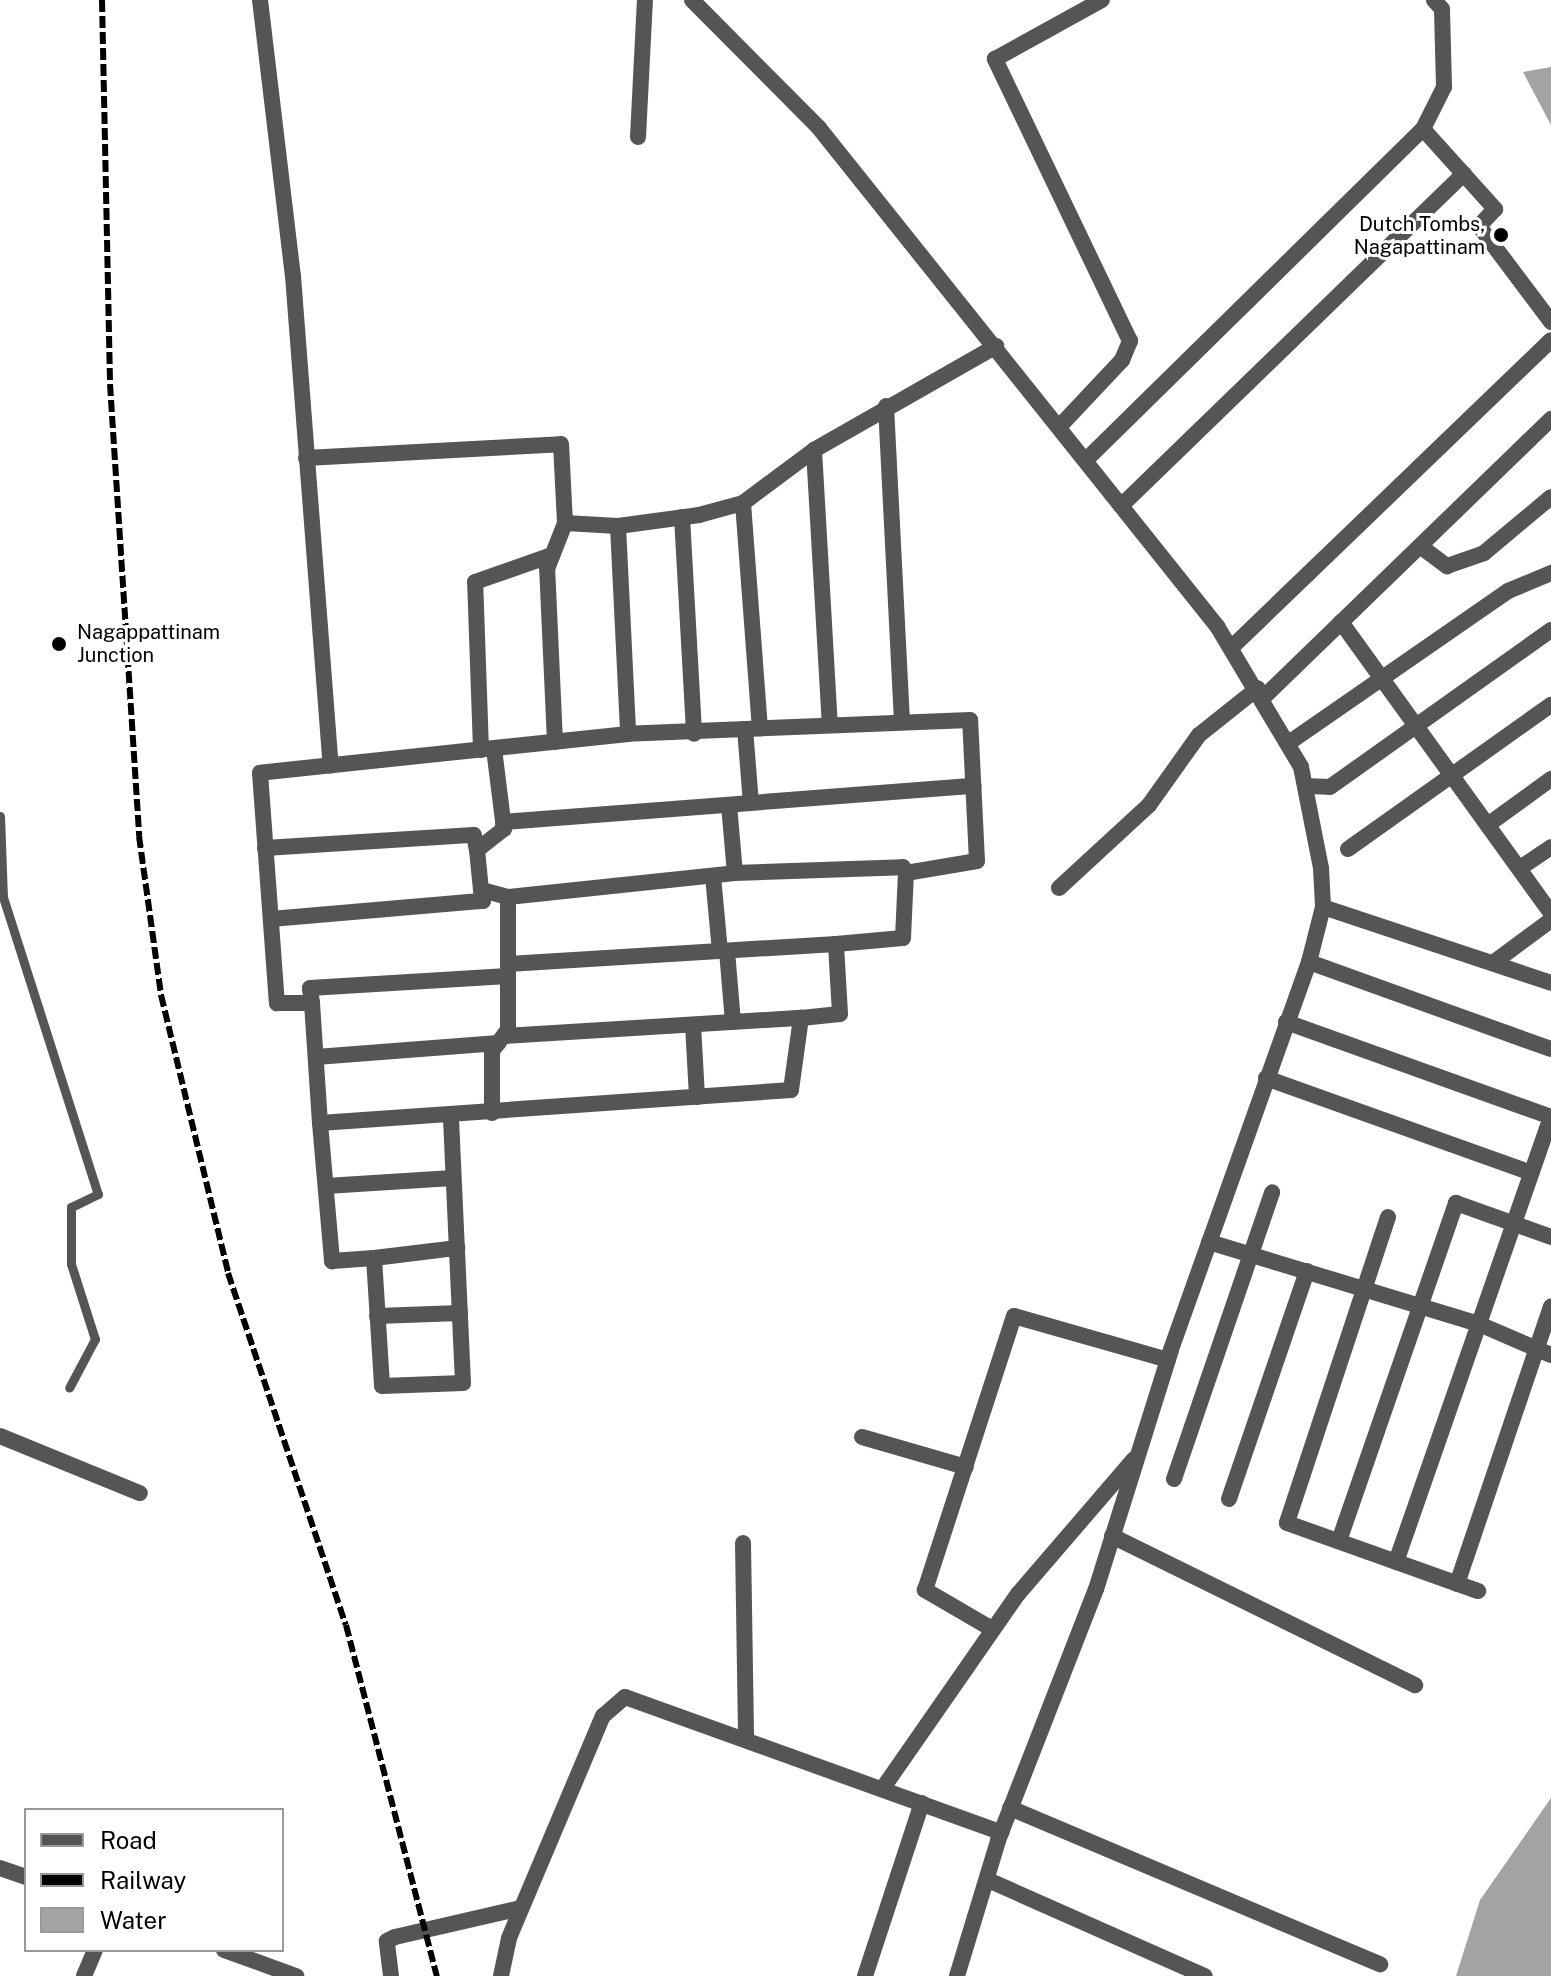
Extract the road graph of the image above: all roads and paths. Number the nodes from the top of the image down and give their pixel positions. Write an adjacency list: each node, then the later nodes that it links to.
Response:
1 (260, 0): 16 (street)
2 (645, 0): 7 (street)
3 (692, 0): 11 (street)
4 (1102, 0): 14 (street)
5 (1434, 0): 6 (street)
6 (1423, 129): 8 (street); 17 (street)
7 (638, 137)
8 (1464, 174): 9 (street); 20 (street)
9 (1551, 322)
10 (1551, 340): 29 (street)
11 (996, 346): 12 (street); 14 (street)
12 (886, 406): 15 (street); 33 (street)
13 (1551, 419): 24 (street)
14 (1060, 426): 17 (street)
15 (814, 450): 19 (street); 35 (street)
16 (306, 458): 22 (street); 42 (street)
17 (1087, 459): 20 (street)
18 (1549, 500): 24 (street)
19 (743, 503): 21 (street); 36 (street)
20 (1122, 505): 29 (street)
21 (682, 517): 23 (street); 38 (street)
22 (565, 523): 23 (street); 25 (street)
23 (618, 526): 37 (street)
24 (1420, 546): 27 (street)
25 (552, 555): 39 (street); 41 (street)
26 (1551, 573): 30 (street)
27 (1341, 622): 30 (street); 31 (street)
28 (1551, 630): 34 (street)
29 (1231, 648): 31 (street)
30 (1385, 674): 34 (street); 40 (street)
31 (1261, 693): 40 (street); 60 (street)
32 (1551, 705): 43 (street)
33 (902, 722): 35 (street); 45 (street)
34 (1419, 723): 43 (street); 46 (street)
35 (830, 724): 36 (street)
36 (752, 728): 38 (street); 47 (street)
37 (628, 734): 38 (street); 39 (street)
38 (694, 734)
39 (555, 742): 41 (street)
40 (1290, 742): 46 (street)
41 (487, 750): 42 (street); 50 (street)
42 (331, 766): 53 (street)
43 (1454, 774): 51 (street); 54 (street)
44 (1551, 779): 51 (street)
45 (974, 786): 47 (street); 58 (street)
46 (1305, 786): 63 (street)
47 (751, 803): 48 (street)
48 (729, 805): 50 (street); 57 (street)
49 (0, 816): 107 (lane)
50 (503, 822): 55 (street)
51 (1489, 824): 56 (street)
52 (1551, 847): 56 (street)
53 (265, 848): 55 (street); 65 (street)
54 (1348, 849)
55 (477, 850): 61 (street)
56 (1520, 868): 64 (street)
57 (735, 873): 58 (street); 59 (street)
58 (906, 873): 67 (street)
59 (713, 876): 62 (street); 68 (street)
60 (1059, 888)
61 (481, 890): 62 (street); 65 (street)
62 (508, 897): 71 (street)
63 (1323, 907): 69 (street); 70 (street)
64 (1551, 913)
65 (271, 919): 73 (street)
66 (1551, 920): 70 (street)
67 (836, 944): 68 (street); 74 (street)
68 (724, 951): 71 (street); 75 (street)
69 (1309, 962): 76 (street); 79 (street)
70 (1493, 963): 72 (street)
71 (508, 970): 73 (street); 78 (street)
72 (1551, 983)
73 (312, 1003): 80 (street)
74 (801, 1018): 75 (street); 82 (street)
75 (733, 1022): 77 (street)
76 (1286, 1022): 81 (street); 85 (street)
77 (693, 1025): 78 (street); 82 (street)
78 (501, 1039): 80 (street); 83 (street)
79 (1551, 1049)
80 (316, 1057): 86 (street)
81 (1266, 1078): 87 (street); 94 (street)
82 (697, 1097): 83 (street)
83 (492, 1113): 84 (street)
84 (451, 1115): 86 (street); 88 (street)
85 (1551, 1117): 87 (street)
86 (320, 1123): 89 (street)
87 (1532, 1173): 92 (street)
88 (453, 1178): 89 (street); 95 (street)
89 (326, 1186): 97 (street)
90 (1272, 1192): 96 (street)
91 (1388, 1217): 99 (street)
92 (1515, 1224): 93 (street); 100 (street); 104 (street)
93 (1551, 1237)
94 (1209, 1242): 96 (street); 106 (street)
95 (457, 1248): 97 (street); 102 (street)
96 (1251, 1254): 98 (street); 112 (street)
97 (374, 1258): 103 (street)
98 (1307, 1271): 99 (street); 114 (street)
99 (1365, 1289): 100 (street); 116 (street)
100 (1420, 1306): 104 (street); 116 (street)
101 (1551, 1307): 105 (street)
102 (460, 1313): 103 (street); 103 (street)
103 (377, 1316)
104 (1479, 1324): 105 (street); 118 (street)
105 (1544, 1352): 119 (street)
106 (1168, 1360): 110 (street); 111 (street)
107 (69, 1388)
108 (0, 1436): 113 (street)
109 (862, 1437): 111 (street)
110 (1137, 1456): 115 (street); 121 (street)
111 (966, 1467): 121 (street)
112 (1174, 1479)
113 (140, 1493)
114 (1229, 1499)
115 (1112, 1536): 122 (street); 126 (street)
116 (1339, 1541): 118 (street)
117 (743, 1543): 123 (street)
118 (1396, 1562): 119 (street)
119 (1457, 1584): 120 (street)
120 (1478, 1591)
121 (992, 1629): 124 (street)
122 (1415, 1685)
123 (746, 1735): 124 (street); 131 (street)
124 (883, 1788): 125 (street)
125 (922, 1803): 127 (street); 139 (street)
126 (1010, 1808): 127 (street); 134 (street)
127 (1001, 1832): 130 (street)
128 (0, 1868): 129 (street)
129 (24, 1876)
130 (988, 1880): 140 (street); 141 (street)
131 (521, 1908): 137 (street); 138 (street)
132 (94, 1952): 135 (street)
133 (230, 1952): 136 (street)
134 (1380, 1964)
135 (84, 1976)
136 (296, 1976)
137 (391, 1976)
138 (501, 1976)
139 (865, 1976)
140 (957, 1976)
141 (1205, 1976)

